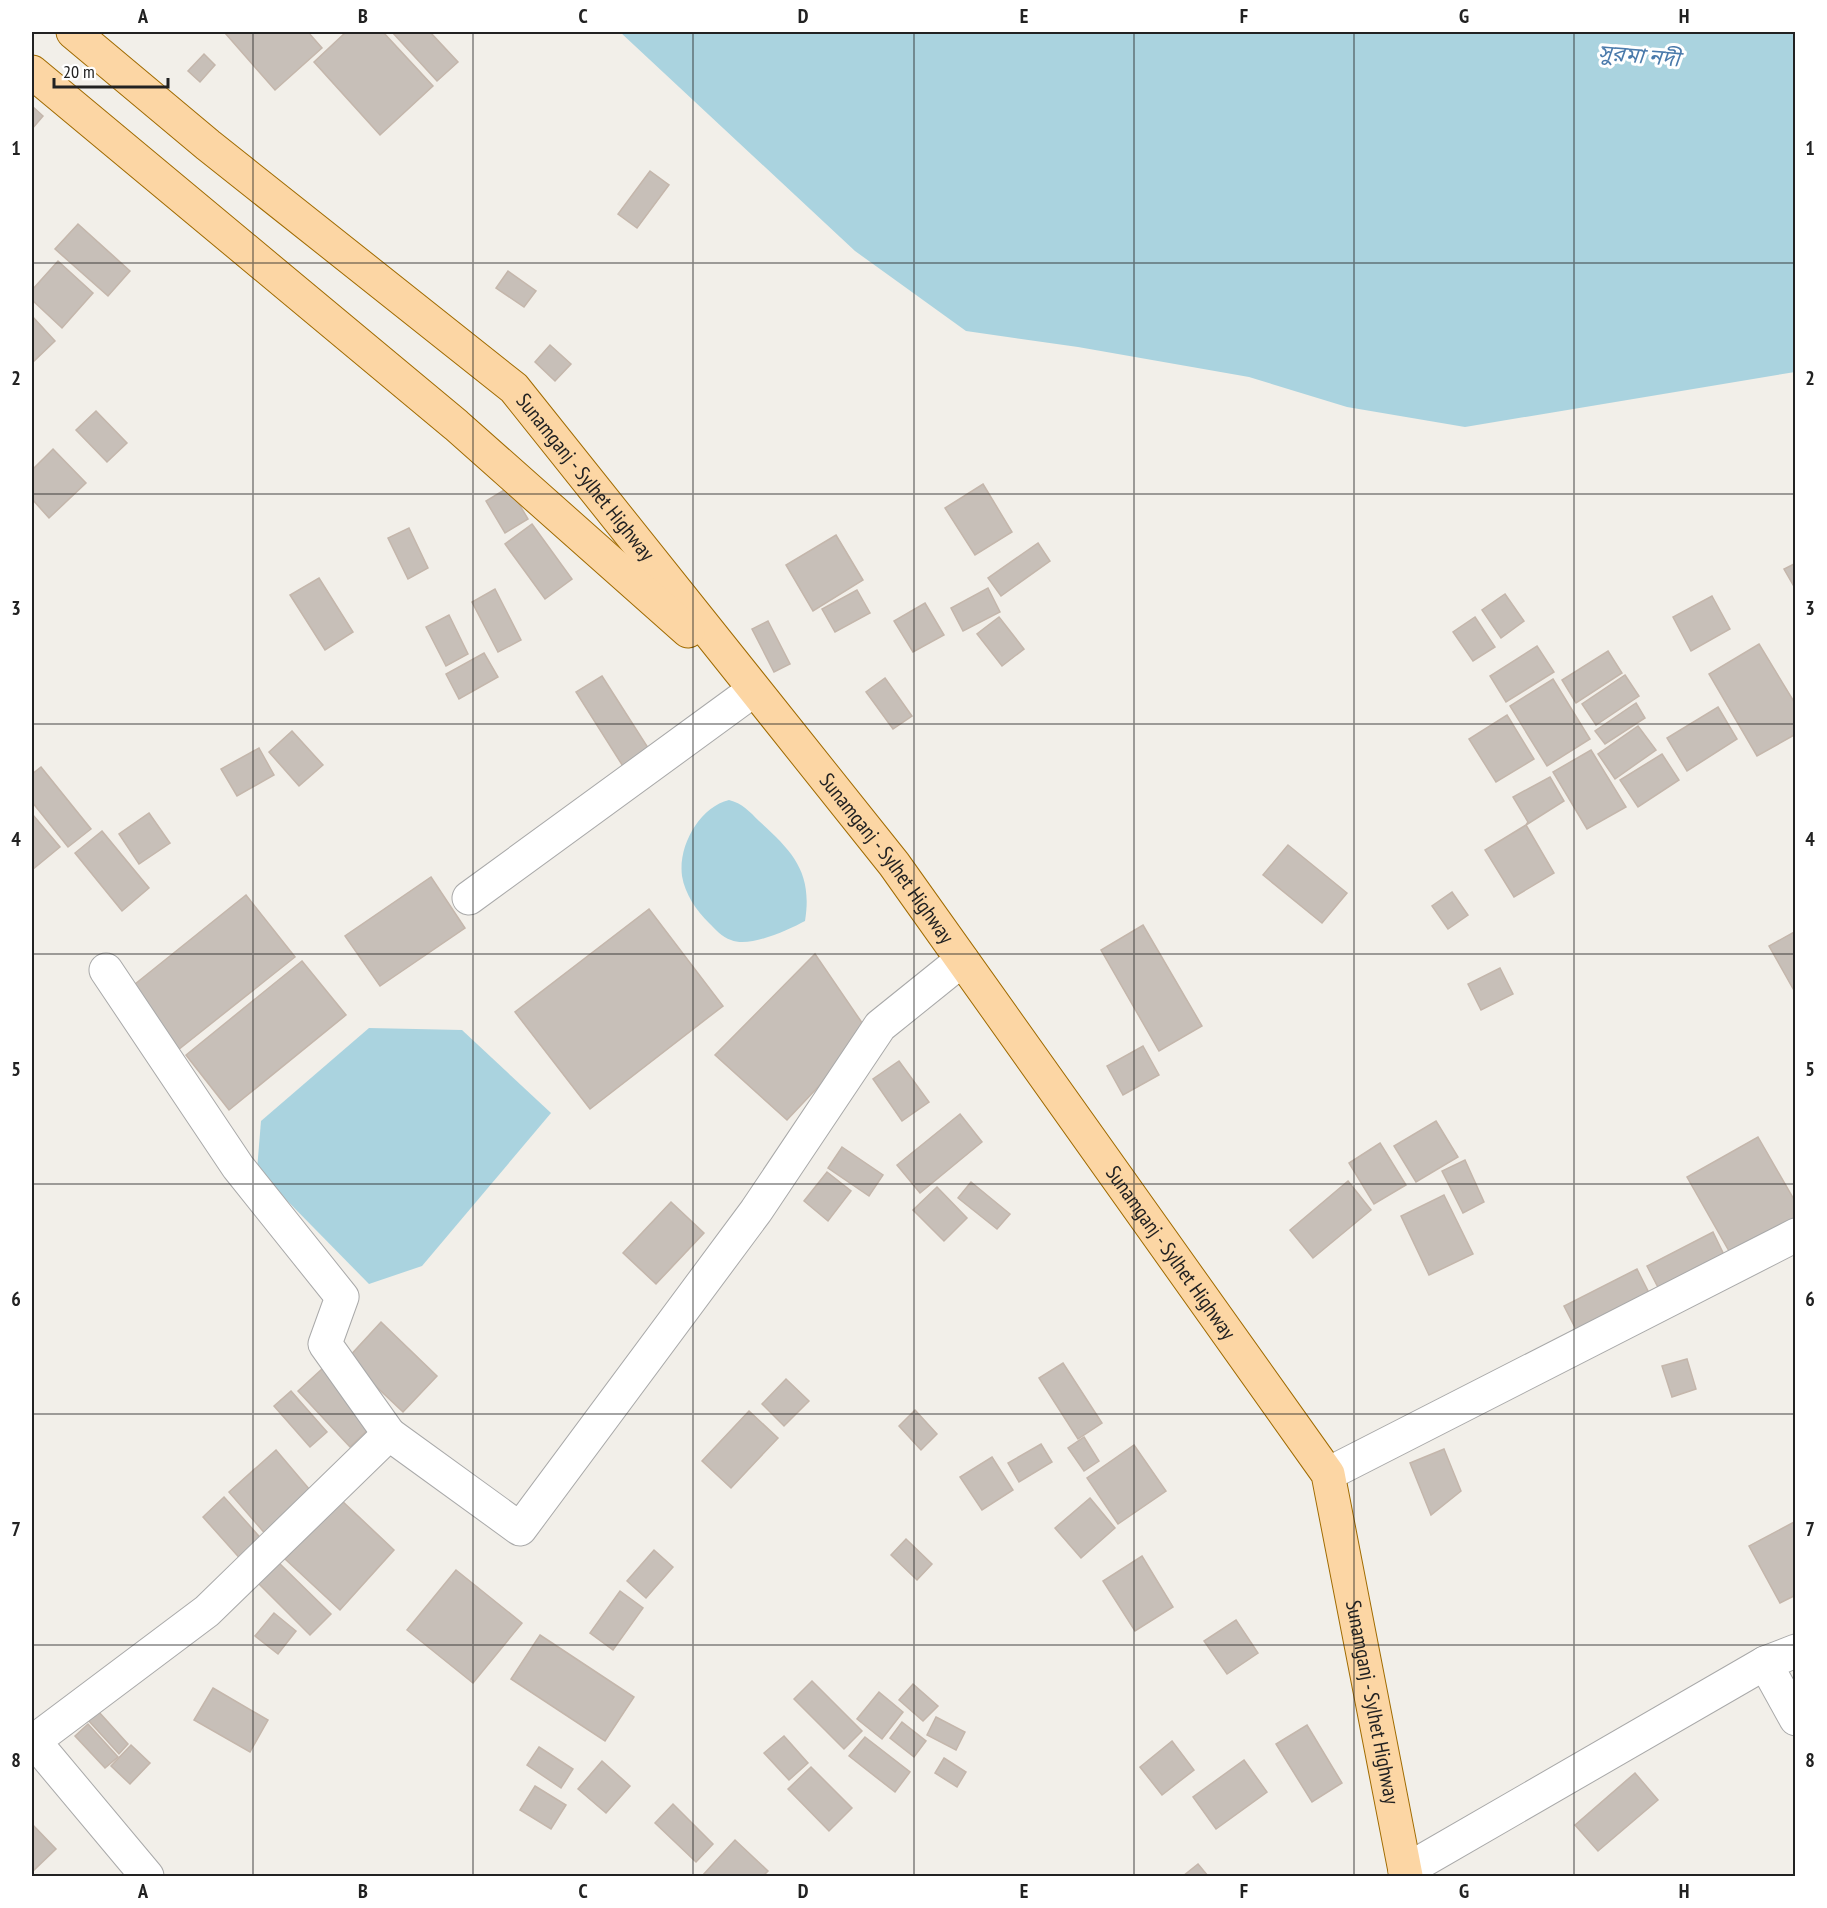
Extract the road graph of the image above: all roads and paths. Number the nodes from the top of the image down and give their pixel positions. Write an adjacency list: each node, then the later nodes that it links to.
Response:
1 (73, 32): 3 (main road, Sunamganj - Sylhet Highway)
2 (32, 72): 3 (main road)
3 (754, 690): 4 (street); 5 (main road, Sunamganj - Sylhet Highway)
4 (469, 898)
5 (962, 960): 8 (street); 9 (main road, Sunamganj - Sylhet Highway)
6 (106, 970): 8 (street)
7 (1796, 1235): 9 (street)
8 (389, 1434): 14 (street)
9 (1328, 1474): 13 (main road, Sunamganj - Sylhet Highway)
10 (1796, 1651): 11 (street)
11 (1765, 1663): 12 (street); 13 (street)
12 (1796, 1719)
13 (1406, 1874)
14 (147, 1876)

